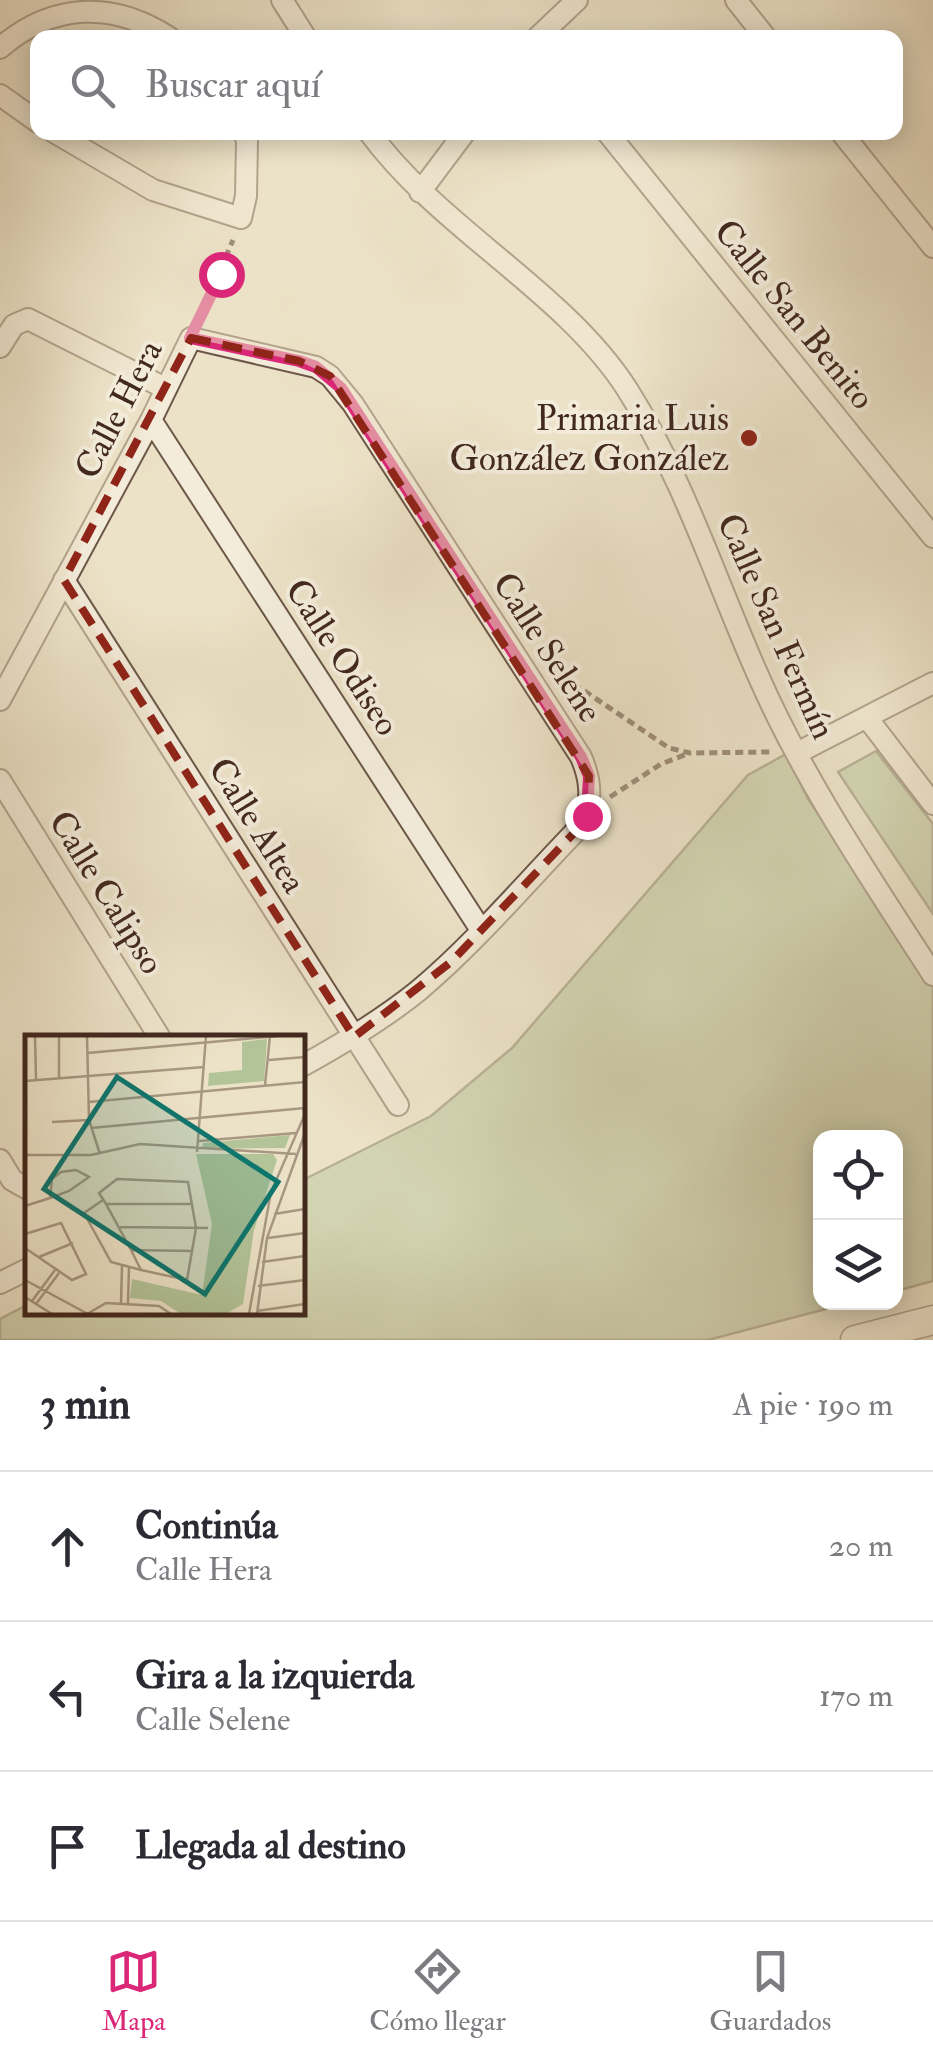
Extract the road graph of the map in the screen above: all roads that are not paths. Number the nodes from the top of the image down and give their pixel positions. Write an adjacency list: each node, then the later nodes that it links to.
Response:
1 (282, 0): 6 (street)
2 (736, 0): 8 (street)
3 (575, 1): 7 (street)
4 (89, 4): 5 (street); 9 (street)
5 (153, 30)
6 (301, 30)
7 (545, 30)
8 (760, 30)
9 (0, 48)
10 (0, 95): 11 (street)
11 (30, 116)
12 (68, 140): 13 (street)
13 (247, 140)
14 (375, 140): 18 (street, Calle San Fermín)
15 (458, 140): 18 (street)
16 (613, 140): 24 (street, Calle San Benito)
17 (848, 140): 19 (street)
18 (420, 192): 29 (street, Calle San Fermín)
19 (933, 247)
20 (190, 338): 22 (street, Calle Hera); 32 (street, Calle Selene)
21 (0, 346): 22 (street)
22 (166, 388): 23 (street, Calle Hera)
23 (151, 420): 25 (street, Calle Hera); 32 (street, Calle Odiseo)
24 (933, 536)
25 (64, 580): 27 (street, Calle Hera); 35 (street, Calle Altea)
26 (933, 683): 28 (street)
27 (0, 700)
28 (868, 719): 29 (street); 31 (street)
29 (798, 753): 33 (street, Calle San Fermín)
30 (0, 780): 34 (street, Calle Calipso)
31 (933, 804)
32 (481, 930): 35 (street)
33 (933, 975)
34 (158, 1035)
35 (354, 1037): 36 (street); 37 (street, Calle Altea)
36 (305, 1064)
37 (398, 1105)
38 (0, 1160): 39 (street)
39 (25, 1188)
40 (25, 1270): 41 (street)
41 (0, 1283)
42 (933, 1320): 43 (street)
43 (855, 1340)

